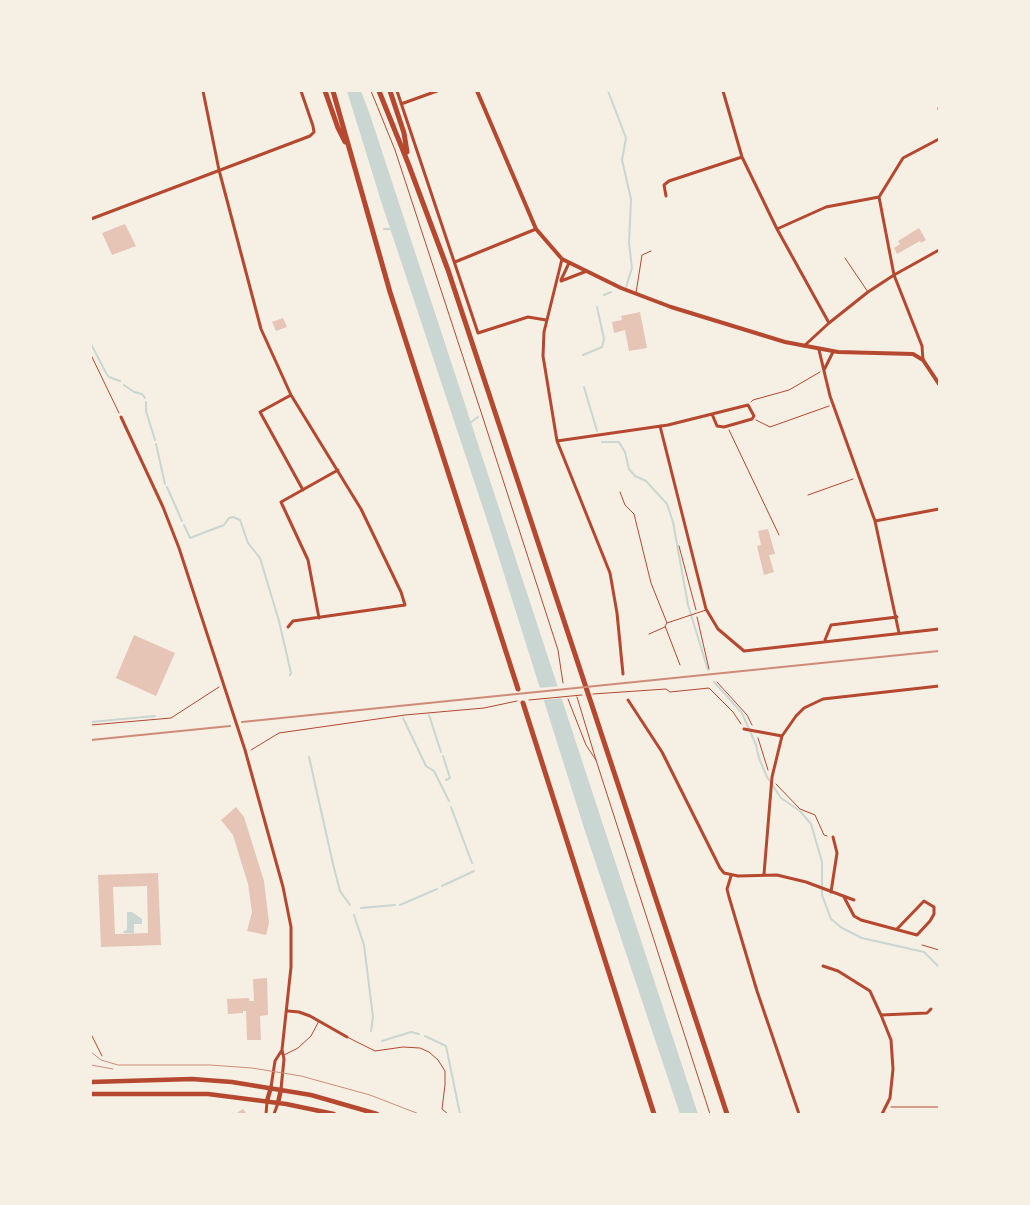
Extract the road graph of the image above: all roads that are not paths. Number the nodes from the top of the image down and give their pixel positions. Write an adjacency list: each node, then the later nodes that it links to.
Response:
1 (203, 91): 16 (street)
2 (301, 91): 16 (street)
3 (325, 91): 13 (highway)
4 (333, 91): 13 (highway)
5 (379, 91): 15 (highway)
6 (390, 91): 15 (highway)
7 (397, 91): 11 (street)
8 (438, 91): 11 (street)
9 (477, 91): 20 (street)
10 (723, 91): 14 (street)
11 (401, 104): 26 (street)
12 (939, 139): 18 (street)
13 (350, 148): 65 (highway)
14 (742, 157): 17 (street); 21 (street)
15 (408, 163): 97 (highway)
16 (219, 170): 19 (street); 42 (street)
17 (666, 196)
18 (879, 197): 21 (street); 29 (street)
19 (91, 219)
20 (536, 229): 25 (street); 26 (street)
21 (777, 229): 35 (street)
22 (939, 250): 29 (street)
23 (651, 251): 33 (lane)
24 (845, 258): 32 (lane)
25 (562, 259): 27 (street); 31 (street)
26 (455, 262): 34 (street)
27 (569, 263): 28 (street); 30 (street)
28 (587, 272): 30 (street); 33 (street)
29 (894, 275): 32 (street); 39 (street)
30 (561, 281): 31 (street)
31 (557, 286): 34 (street)
32 (868, 292): 35 (street)
33 (636, 294): 36 (street)
34 (546, 320): 46 (street)
35 (829, 323): 36 (street)
36 (804, 346): 37 (street)
37 (819, 350): 38 (street); 40 (street)
38 (833, 352): 39 (street); 40 (street)
39 (923, 360): 41 (street)
40 (824, 370): 51 (street)
41 (939, 384)
42 (291, 395): 47 (street); 48 (street)
43 (712, 414): 43 (street); 45 (street)
44 (121, 416): 79 (street)
45 (660, 426): 46 (street); 52 (street)
46 (557, 441): 63 (street)
47 (338, 470): 48 (street); 54 (street)
48 (303, 490): 54 (street)
49 (620, 492): 55 (lane)
50 (939, 509): 51 (street)
51 (875, 521): 53 (street)
52 (706, 610): 55 (lane); 61 (street)
53 (897, 617): 59 (street); 61 (street)
54 (319, 618): 57 (street)
55 (667, 623): 56 (lane)
56 (666, 626): 60 (lane); 62 (lane)
57 (288, 627)
58 (939, 629): 59 (street)
59 (899, 633): 61 (street)
60 (649, 634)
61 (825, 640)
62 (680, 665)
63 (623, 674)
64 (939, 686): 69 (street)
65 (518, 689)
66 (628, 700): 72 (street)
67 (524, 702): 96 (highway)
68 (745, 729): 69 (street)
69 (782, 736): 71 (street)
70 (833, 837): 73 (street)
71 (764, 874): 72 (street); 73 (street)
72 (731, 876): 98 (street)
73 (832, 892): 74 (street)
74 (844, 896): 75 (street); 76 (street)
75 (854, 900)
76 (897, 929): 76 (street)
77 (823, 966): 80 (street)
78 (931, 1009): 80 (street)
79 (288, 1011): 81 (street); 83 (street)
80 (881, 1015): 99 (street)
81 (319, 1020): 82 (street); 84 (lane)
82 (347, 1037): 95 (lane)
83 (282, 1050): 84 (street); 86 (street)
84 (284, 1055): 87 (street)
85 (91, 1082): 86 (main road)
86 (270, 1087): 87 (main road); 89 (main road)
87 (280, 1089): 90 (main road); 94 (main road)
88 (91, 1094): 89 (main road)
89 (267, 1101): 90 (main road); 91 (street)
90 (278, 1103): 92 (street); 93 (main road)
91 (266, 1114)
92 (274, 1114)
93 (334, 1114)
94 (377, 1114)
95 (448, 1114)
96 (654, 1114)
97 (726, 1114)
98 (799, 1114)
99 (882, 1114)

